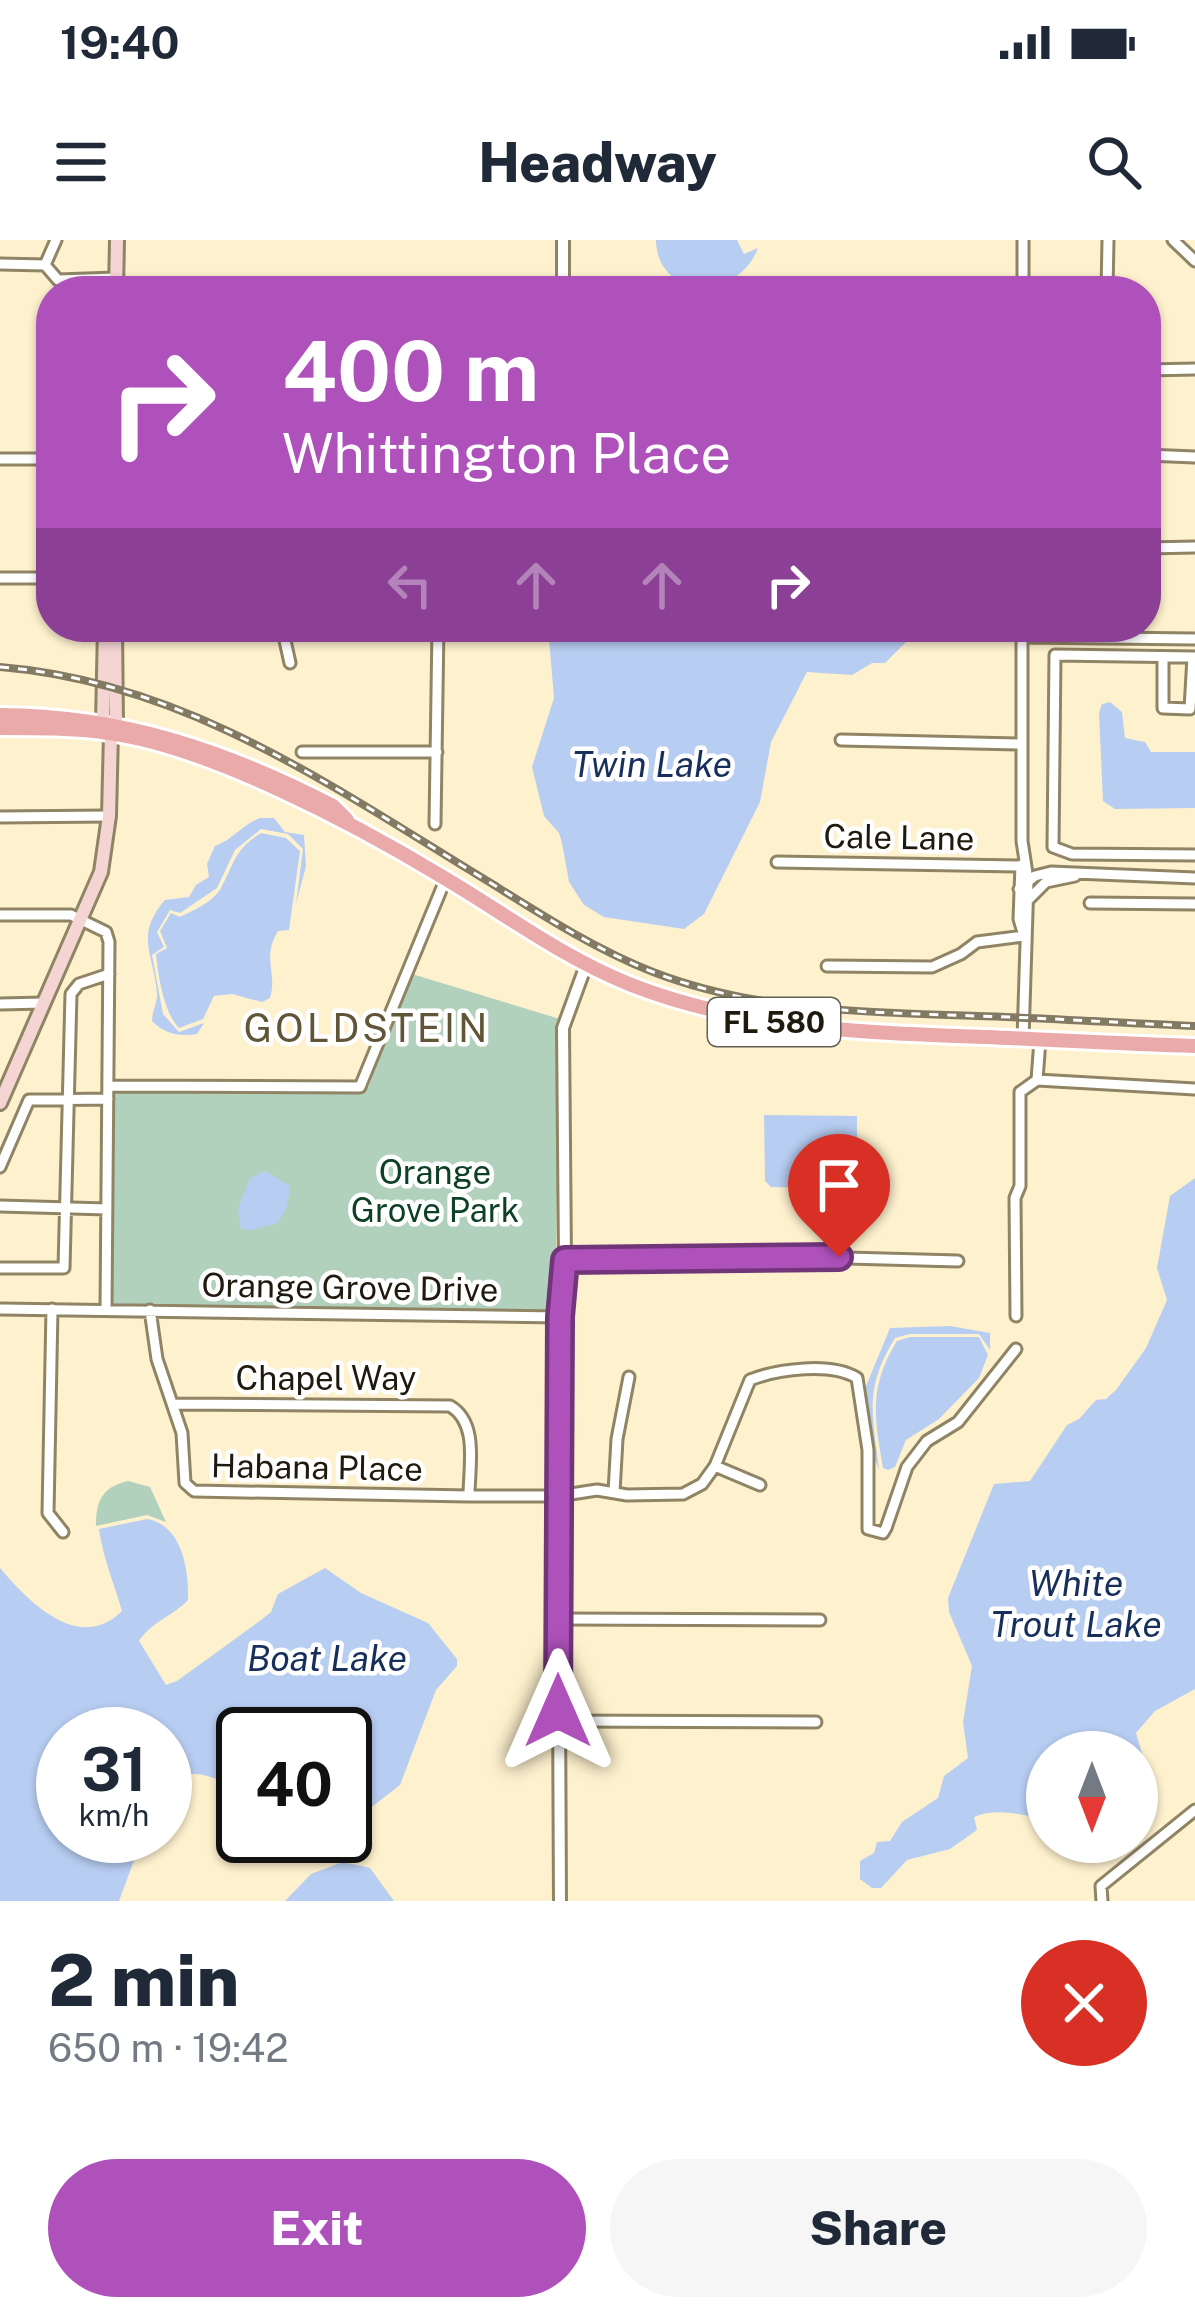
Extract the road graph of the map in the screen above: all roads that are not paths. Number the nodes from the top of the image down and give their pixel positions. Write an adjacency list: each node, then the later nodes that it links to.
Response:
1 (56, 240): 9 (street)
2 (117, 240): 11 (main road)
3 (563, 240): 12 (street)
4 (1023, 240): 13 (street)
5 (1108, 240): 14 (street)
6 (1173, 240): 7 (street)
7 (1195, 261)
8 (0, 264): 9 (street)
9 (45, 265): 10 (street)
10 (52, 276)
11 (116, 276)
12 (563, 276)
13 (1022, 276)
14 (1107, 276)
15 (1195, 369): 16 (street)
16 (1161, 370)
17 (1161, 456): 18 (street)
18 (1195, 457)
19 (0, 459): 20 (street)
20 (36, 459)
21 (1195, 547): 22 (street)
22 (1161, 548)
23 (0, 578): 24 (street)
24 (36, 578)
25 (1161, 638): 26 (street)
26 (1195, 640)
27 (106, 642): 36 (main road)
28 (114, 642): 36 (main road)
29 (285, 642): 34 (street)
30 (438, 642): 41 (street)
31 (1022, 642): 39 (street)
32 (1162, 657): 33 (street); 33 (street); 45 (street)
33 (1194, 657)
34 (290, 663)
35 (0, 715): 36 (main road, FL 580)
36 (110, 726): 37 (main road, FL 580); 42 (main road); 49 (main road, FL 580)
37 (0, 728)
38 (841, 740): 39 (street)
39 (1022, 744): 47 (street)
40 (302, 752): 41 (street)
41 (437, 752): 44 (street)
42 (109, 816): 43 (street); 56 (main road)
43 (0, 817)
44 (435, 824)
45 (1195, 855)
46 (777, 862): 47 (street, Cale Lane)
47 (1022, 864): 51 (street)
48 (1075, 876): 50 (street); 51 (street); 52 (street)
49 (446, 878): 58 (main road, FL 580); 67 (street)
50 (1195, 878)
51 (1024, 885): 52 (street); 57 (street)
52 (1028, 902): 57 (street)
53 (1090, 903): 54 (street)
54 (1195, 904)
55 (0, 915): 56 (street)
56 (81, 920): 60 (street); 62 (main road)
57 (1024, 936): 59 (street); 63 (street)
58 (586, 965): 63 (main road, FL 580); 76 (street)
59 (827, 966)
60 (109, 974): 67 (street); 70 (street)
61 (0, 1004): 62 (street)
62 (44, 1004): 69 (main road)
63 (1023, 1039): 64 (main road, FL 580)
64 (1040, 1040): 65 (main road, FL 580); 66 (street)
65 (1195, 1046)
66 (1037, 1080): 68 (street); 83 (street)
67 (108, 1086): 71 (street)
68 (1195, 1089)
69 (1, 1099)
70 (69, 1099): 71 (street); 72 (street); 74 (street)
71 (108, 1099): 75 (street)
72 (0, 1167)
73 (0, 1206): 74 (street)
74 (68, 1209): 75 (street); 78 (street)
75 (107, 1210): 81 (street)
76 (565, 1260): 77 (street); 84 (street)
77 (958, 1261)
78 (0, 1268)
79 (0, 1309): 80 (street, Orange Grove Drive)
80 (52, 1310): 81 (street, Orange Grove Drive); 93 (street)
81 (106, 1310): 82 (street, Orange Grove Drive)
82 (150, 1310): 84 (street, Orange Grove Drive); 87 (street, Habana Place)
83 (1016, 1316)
84 (560, 1317): 92 (street)
85 (1016, 1349): 88 (street)
86 (629, 1377): 90 (street)
87 (174, 1404): 91 (street, Habana Place); 91 (street, Chapel Way)
88 (715, 1466): 89 (street); 90 (street, Habana Place)
89 (760, 1485)
90 (614, 1492): 92 (street, Habana Place)
91 (469, 1496): 92 (street, Habana Place)
92 (558, 1496): 94 (street)
93 (63, 1532)
94 (558, 1619): 95 (street); 96 (street)
95 (820, 1620)
96 (558, 1721): 97 (street); 99 (street)
97 (815, 1722)
98 (1195, 1810): 100 (street)
99 (560, 1901)
100 (1102, 1901)

